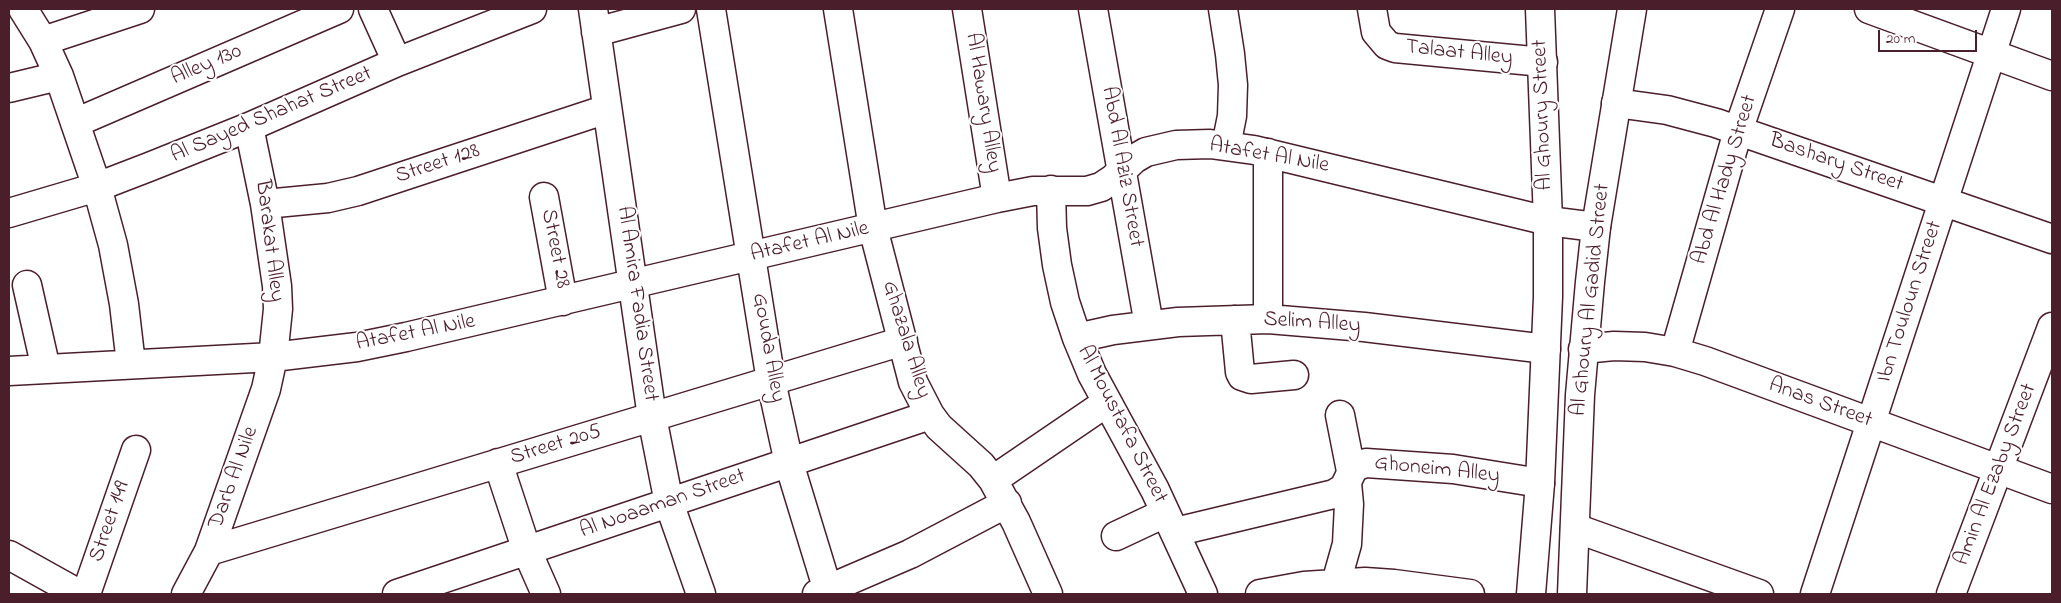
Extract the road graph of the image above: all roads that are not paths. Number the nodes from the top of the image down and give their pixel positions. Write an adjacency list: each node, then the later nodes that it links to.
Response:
1 (23, 9): 19 (street)
2 (140, 9): 19 (street)
3 (338, 9): 28 (street, Alley 130)
4 (373, 9): 21 (street)
5 (532, 9): 21 (street, Al Sayed Shahat Street)
6 (681, 9): 18 (street)
7 (711, 9): 45 (street, Gouda Alley)
8 (838, 9): 43 (street, Ghazala Alley)
9 (967, 9): 37 (street, Al Hawary Alley)
10 (1093, 9): 33 (street, Abd Al Aziz Street)
11 (1223, 9): 31 (street)
12 (1372, 9): 22 (street, Talaat Alley)
13 (1540, 9): 22 (street, Al Ghoury Street)
14 (1632, 9): 26 (street, Al Ghoury Al Gadid Street)
15 (1780, 9): 30 (street, Abd Al Hady Street)
16 (1869, 9): 20 (street)
17 (2006, 9): 20 (street, Ibn Touloun Street)
18 (594, 20): 27 (street, Al Amira Fadia Street)
19 (44, 40): 23 (street)
20 (1991, 54): 24 (street); 38 (street, Ibn Touloun Street)
21 (397, 62): 29 (street, Al Sayed Shahat Street)
22 (1543, 62): 41 (street, Al Ghoury Street)
23 (59, 76): 25 (street); 28 (street)
24 (2052, 76)
25 (9, 88)
26 (1616, 103): 30 (street, Bashary Street); 42 (street, Al Ghoury Al Gadid Street)
27 (607, 109): 39 (street, Street 128); 46 (street, Al Amira Fadia Street)
28 (75, 123): 34 (street)
29 (249, 127): 34 (street, Al Sayed Shahat Street); 39 (street, Barakat Alley)
30 (1738, 131): 38 (street, Bashary Street); 57 (street, Abd Al Hady Street)
31 (1226, 146): 32 (street, Atafet Al Nile); 33 (street, Atafet Al Nile)
32 (1268, 153): 41 (street, Atafet Al Nile); 49 (street)
33 (1122, 171): 35 (street, Atafet Al Nile); 51 (street, Abd Al Aziz Street)
34 (97, 186): 40 (street, Al Sayed Shahat Street); 59 (street)
35 (1051, 190): 37 (street, Atafet Al Nile); 53 (street, Al Moustafa Street)
36 (544, 197): 48 (street, Street 28)
37 (997, 198): 43 (street, Atafet Al Nile)
38 (1943, 202): 44 (street, Bashary Street); 68 (street, Ibn Touloun Street)
39 (266, 204): 58 (street, Barakat Alley)
40 (9, 213)
41 (1548, 221): 42 (street, Atafet Al Nile); 55 (street, Al Ghoury Al Gadid Street)
42 (1596, 227): 56 (street, Al Ghoury Al Gadid Street)
43 (872, 228): 45 (street, Atafet Al Nile); 54 (street, Ghazala Alley)
44 (2052, 239)
45 (752, 257): 46 (street, Atafet Al Nile); 63 (street, Gouda Alley)
46 (632, 284): 48 (street, Atafet Al Nile); 67 (street, Al Amira Fadia Street)
47 (27, 285): 60 (street)
48 (563, 301): 58 (street, Atafet Al Nile)
49 (1268, 319): 50 (street, Selim Alley); 55 (street, Selim Alley)
50 (1235, 320): 51 (street, Selim Alley); 62 (street)
51 (1149, 325): 53 (street, Selim Alley)
52 (2052, 327): 74 (street, Amin Al Ezaby Street)
53 (1077, 338): 64 (street, Al Moustafa Street)
54 (903, 341): 63 (street, Street 205); 65 (street, Ghazala Alley)
55 (1546, 349): 69 (street, Al Ghoury Al Gadid Street)
56 (1583, 350): 57 (street, Anas Street); 70 (street, Al Ghoury Al Gadid Street)
57 (1675, 352): 68 (street, Anas Street)
58 (273, 357): 59 (street, Atafet Al Nile); 83 (street, Darb Al Nile)
59 (131, 364): 60 (street, Atafet Al Nile)
60 (46, 368): 61 (street, Atafet Al Nile)
61 (9, 371)
62 (1294, 375)
63 (771, 381): 67 (street, Street 205); 72 (street, Gouda Alley)
64 (1106, 402): 78 (street); 80 (street, Al Moustafa Street)
65 (930, 415): 72 (street, Al Noaaman Street); 78 (street, Ghazala Alley)
66 (1340, 415): 75 (street)
67 (652, 417): 73 (street, Street 205); 79 (street, Al Amira Fadia Street)
68 (1871, 423): 74 (street, Anas Street); 101 (street, Ibn Touloun Street)
69 (1542, 437): 70 (street); 76 (street, Al Ghoury Al Gadid Street)
70 (1578, 441): 81 (street, Al Ghoury Al Gadid Street)
71 (136, 450): 90 (street, Street 149)
72 (789, 462): 79 (street, Al Noaaman Street); 88 (street, Gouda Alley)
73 (498, 463): 83 (street, Street 205); 84 (street)
74 (1999, 470): 77 (street, Anas Street); 102 (street, Amin Al Ezaby Street)
75 (1349, 477): 76 (street, Ghoneim Alley); 80 (street, Ghoneim Alley); 86 (street)
76 (1540, 484): 98 (street, Al Ghoury Al Gadid Street)
77 (2052, 489)
78 (1000, 492): 88 (street); 94 (street, Ghazala Alley)
79 (669, 503): 84 (street, Al Noaaman Street); 93 (street, Al Amira Fadia Street)
80 (1170, 522): 82 (street, Ghoneim Alley); 95 (street, Al Moustafa Street)
81 (1575, 528): 99 (street, Al Ghoury Al Gadid Street); 100 (street)
82 (1116, 536)
83 (209, 551): 91 (street, Darb Al Nile)
84 (527, 551): 87 (street, Al Noaaman Street); 92 (street)
85 (9, 555): 89 (street)
86 (1336, 583): 96 (street); 97 (street)
87 (407, 593)
88 (825, 593)
89 (79, 594)
90 (86, 594)
91 (186, 594)
92 (546, 594)
93 (701, 594)
94 (1048, 594)
95 (1203, 594)
96 (1260, 594)
97 (1470, 594)
98 (1531, 594)
99 (1572, 594)
100 (1759, 594)
101 (1815, 594)
102 (1951, 594)

